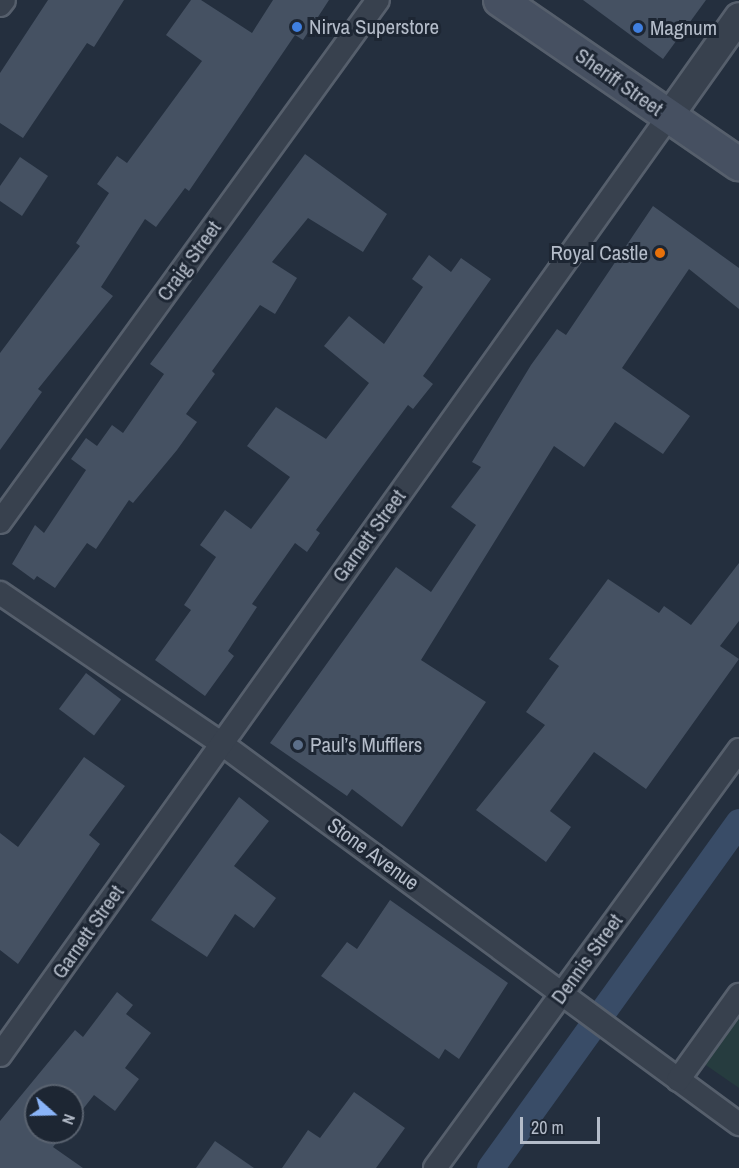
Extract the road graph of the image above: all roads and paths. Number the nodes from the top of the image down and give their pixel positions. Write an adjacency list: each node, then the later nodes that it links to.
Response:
1 (4, 0): 4 (street)
2 (378, 0): 8 (street, Craig Street)
3 (500, 0): 6 (main road, Sheriff Street)
4 (0, 5)
5 (739, 17): 6 (street, Garnett Street)
6 (669, 116): 7 (main road, Sheriff Street); 10 (street, Garnett Street)
7 (739, 164)
8 (0, 522)
9 (0, 593): 10 (street, Stone Avenue)
10 (222, 744): 12 (street, Stone Avenue); 14 (street, Garnett Street)
11 (739, 750): 12 (street, Dennis Street)
12 (562, 992): 15 (street, Stone Avenue); 17 (street, Dennis Street)
13 (739, 995): 15 (street)
14 (0, 1056)
15 (678, 1080): 16 (street, Stone Avenue)
16 (739, 1124)
17 (435, 1168)

